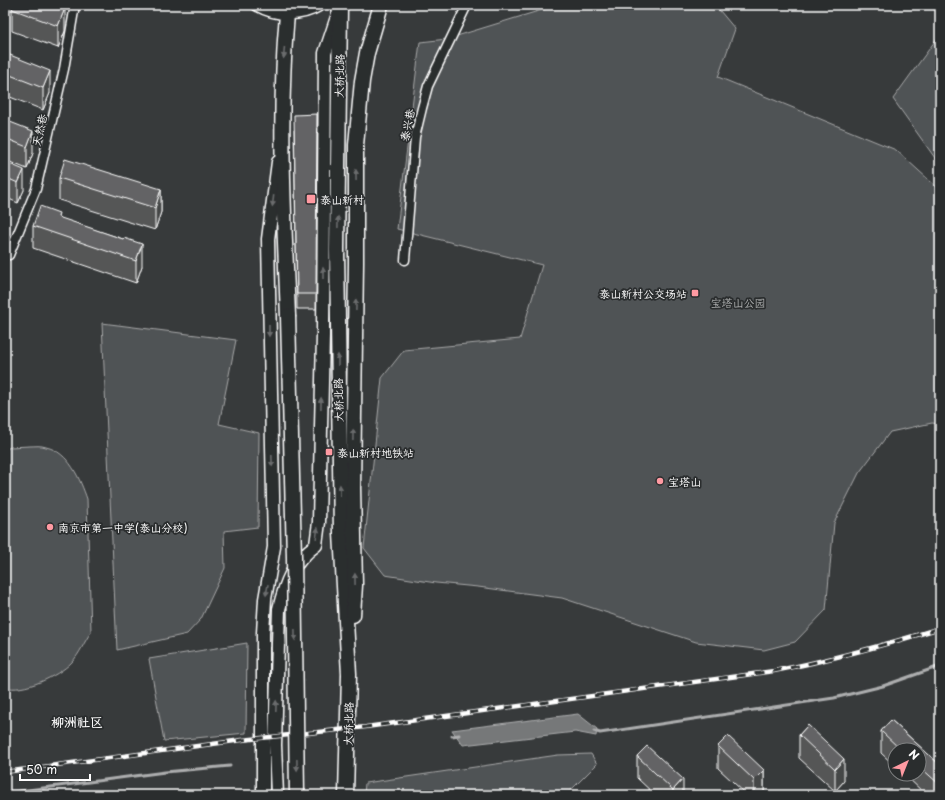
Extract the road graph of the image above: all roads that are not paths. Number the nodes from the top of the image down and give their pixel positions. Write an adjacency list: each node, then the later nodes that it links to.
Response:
1 (75, 5): 9 (street, 天然巷)
2 (257, 5): 7 (main road)
3 (320, 5): 7 (main road)
4 (380, 5): 11 (highway, one-way to 4)
5 (467, 5): 10 (street, 泰兴巷)
6 (340, 6): 11 (highway, 大桥北路, one-way to 6); 13 (main road, one-way to 6)
7 (289, 9): 8 (highway, one-way to 8)
8 (281, 135): 12 (main road, one-way to 12); 14 (highway, one-way to 14, bridge)
9 (7, 254)
10 (405, 260)
11 (349, 674): 15 (highway, 大桥北路)
12 (263, 795)
13 (277, 795)
14 (297, 795)
15 (346, 795)

